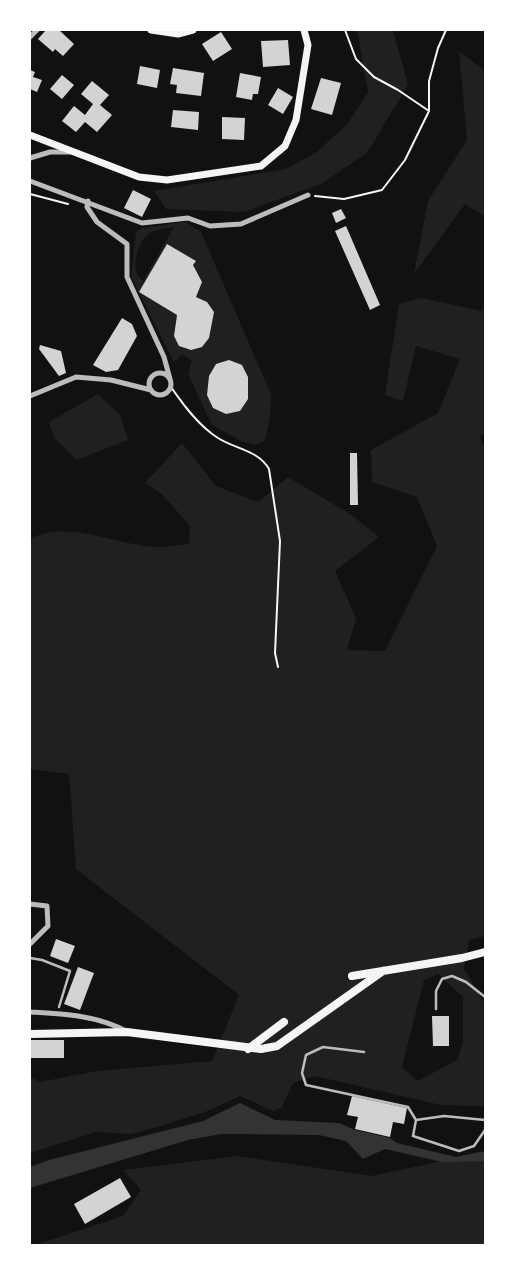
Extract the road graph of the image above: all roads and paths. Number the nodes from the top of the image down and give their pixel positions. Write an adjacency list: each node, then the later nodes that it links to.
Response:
1 (37, 30): 8 (street)
2 (151, 30): 7 (main road)
3 (193, 30): 7 (main road)
4 (304, 30): 11 (main road)
5 (345, 30): 9 (path)
6 (446, 30): 9 (path)
7 (166, 32)
8 (30, 37)
9 (429, 111): 15 (path)
10 (30, 136): 11 (main road)
11 (78, 152): 12 (street)
12 (30, 158)
13 (30, 181): 16 (street)
14 (30, 194): 16 (path)
15 (308, 195): 16 (street)
16 (88, 204): 17 (street)
17 (170, 379): 18 (street); 19 (street)
18 (171, 387): 19 (street); 21 (path)
19 (151, 390): 20 (street)
20 (30, 396)
21 (278, 667)
22 (30, 904): 23 (street)
23 (30, 944)
24 (485, 952): 26 (main road)
25 (30, 958): 29 (lane)
26 (383, 971): 27 (main road); 35 (main road)
27 (352, 976)
28 (485, 997): 30 (lane)
29 (59, 1008)
30 (436, 1009)
31 (30, 1012): 33 (street)
32 (284, 1022): 35 (main road)
33 (127, 1032): 34 (main road); 35 (main road)
34 (30, 1034)
35 (247, 1049)
36 (364, 1052): 37 (lane)
37 (416, 1120): 38 (lane); 39 (lane)
38 (485, 1120)
39 (485, 1130)

